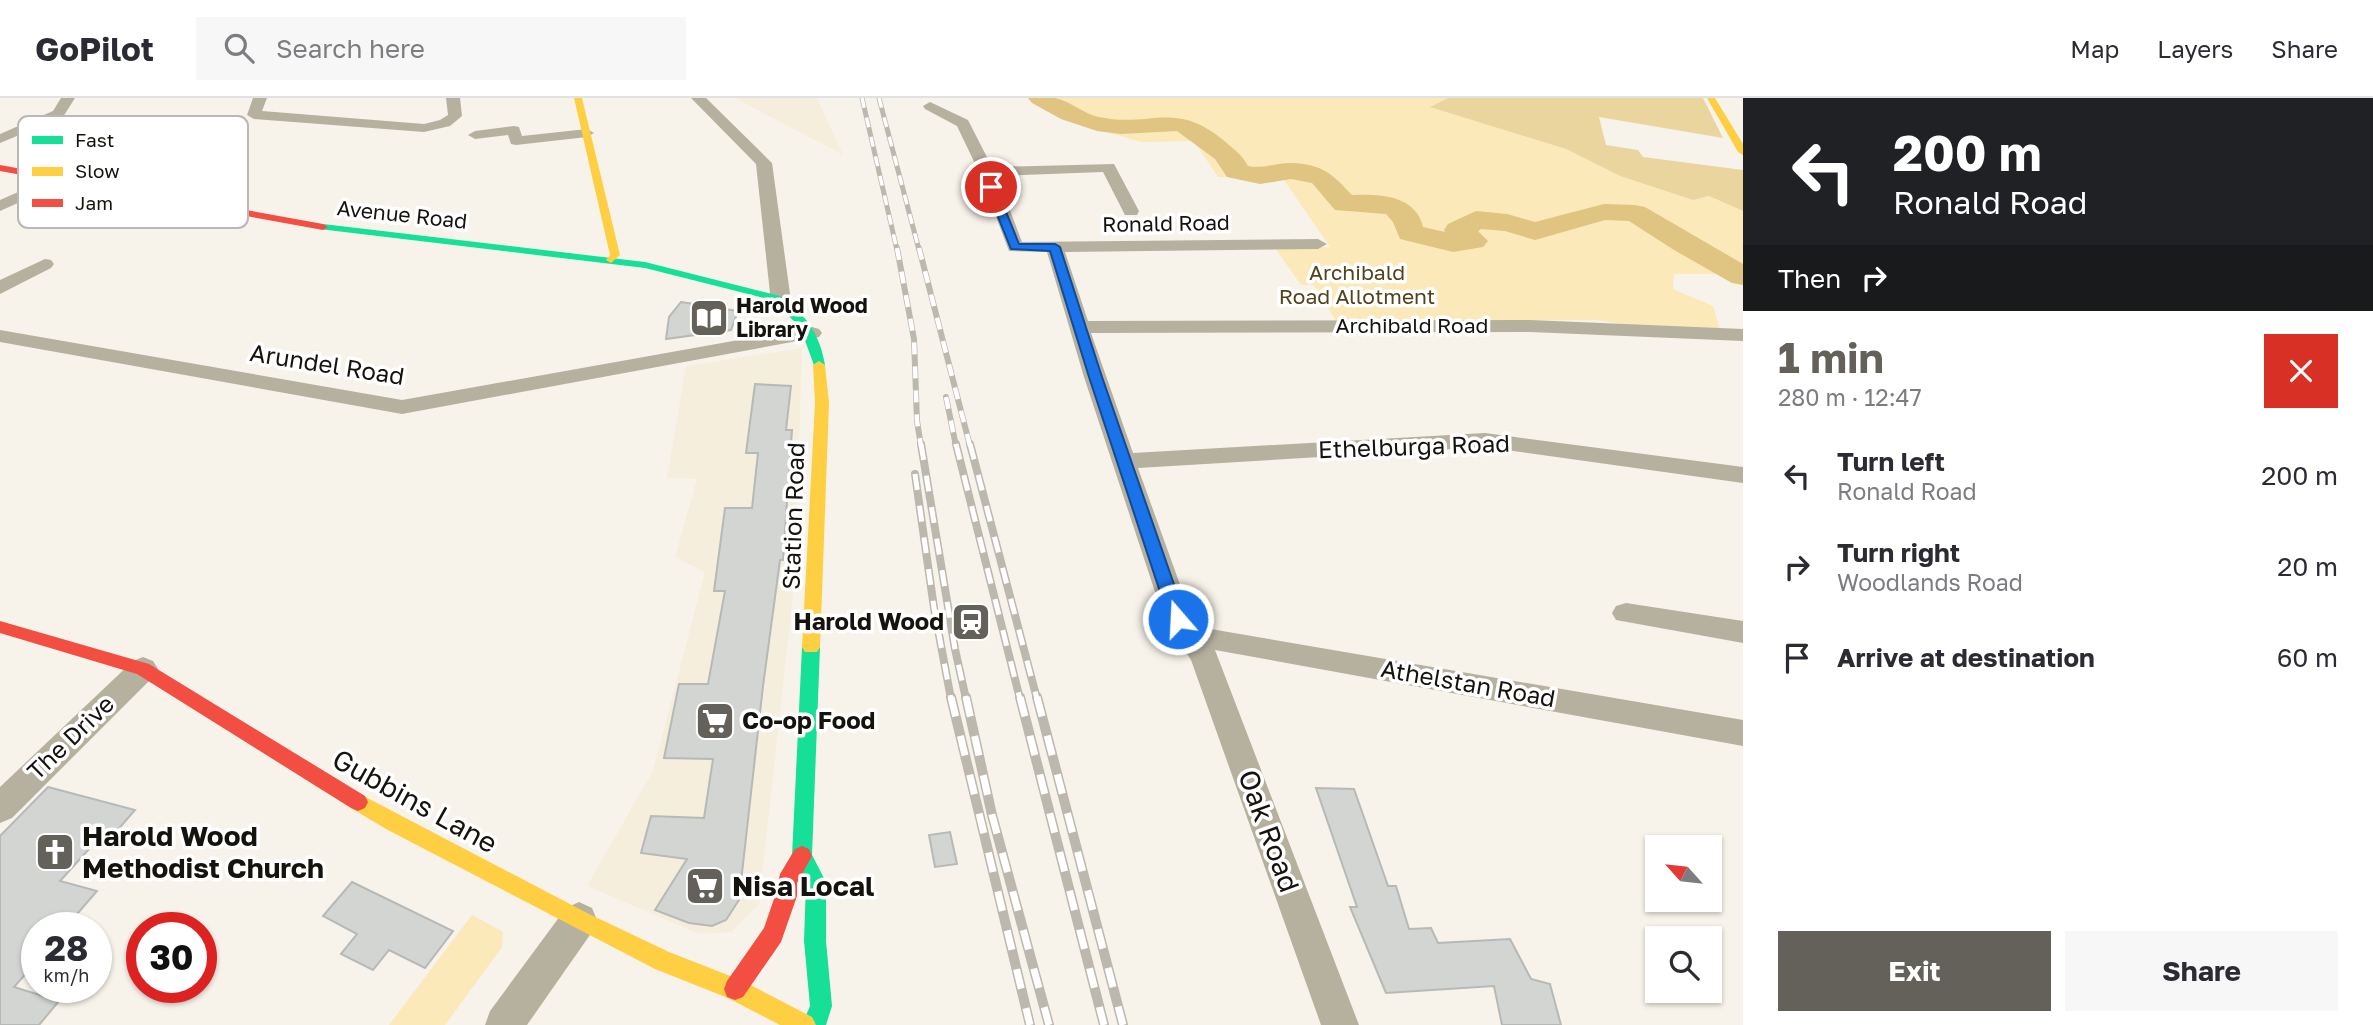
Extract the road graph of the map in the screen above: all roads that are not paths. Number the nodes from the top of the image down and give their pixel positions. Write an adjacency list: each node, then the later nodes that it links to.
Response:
1 (68, 98): 8 (street)
2 (260, 98): 3 (street)
3 (453, 98)
4 (578, 98): 10 (street)
5 (698, 98): 26 (street)
6 (1711, 98): 13 (street)
7 (930, 106): 16 (street)
8 (53, 116)
9 (18, 131): 12 (street)
10 (587, 133): 11 (street); 23 (street)
11 (475, 135)
12 (0, 139)
13 (1743, 152)
14 (0, 168): 15 (street, Avenue Road)
15 (18, 171)
16 (987, 172): 19 (street); 22 (street, Ronald Road)
17 (18, 198): 18 (street)
18 (0, 206)
19 (1131, 211)
20 (248, 213): 23 (street, Avenue Road)
21 (1318, 244): 22 (street, Ronald Road)
22 (1055, 247): 28 (street)
23 (611, 260): 26 (street, Avenue Road)
24 (45, 264): 25 (street)
25 (0, 288)
26 (776, 298): 27 (street, Avenue Road)
27 (796, 309): 29 (street, Station Road)
28 (1080, 327): 30 (street, Archibald Road); 32 (street)
29 (812, 333): 31 (street, Arundel Road); 41 (street, Station Road)
30 (1743, 335)
31 (0, 336)
32 (1124, 461): 33 (street, Ethelburga Road); 37 (street)
33 (1743, 475)
34 (1626, 613): 36 (street)
35 (0, 627): 38 (street, Gubbins Lane)
36 (1743, 632)
37 (1193, 638): 39 (street, Athelstan Road); 49 (street, Oak Road)
38 (143, 669): 40 (street, The Drive); 42 (street, Gubbins Lane)
39 (1743, 733)
40 (0, 808)
41 (802, 856): 43 (street, Station Road); 44 (street, Station Road)
42 (579, 920): 45 (street, Gubbins Lane); 46 (street)
43 (773, 934): 44 (street); 45 (street, Station Road)
44 (815, 941): 48 (street, Station Road)
45 (735, 989): 47 (street, Gubbins Lane)
46 (504, 1025)
47 (804, 1025)
48 (814, 1025)
49 (1340, 1025)

